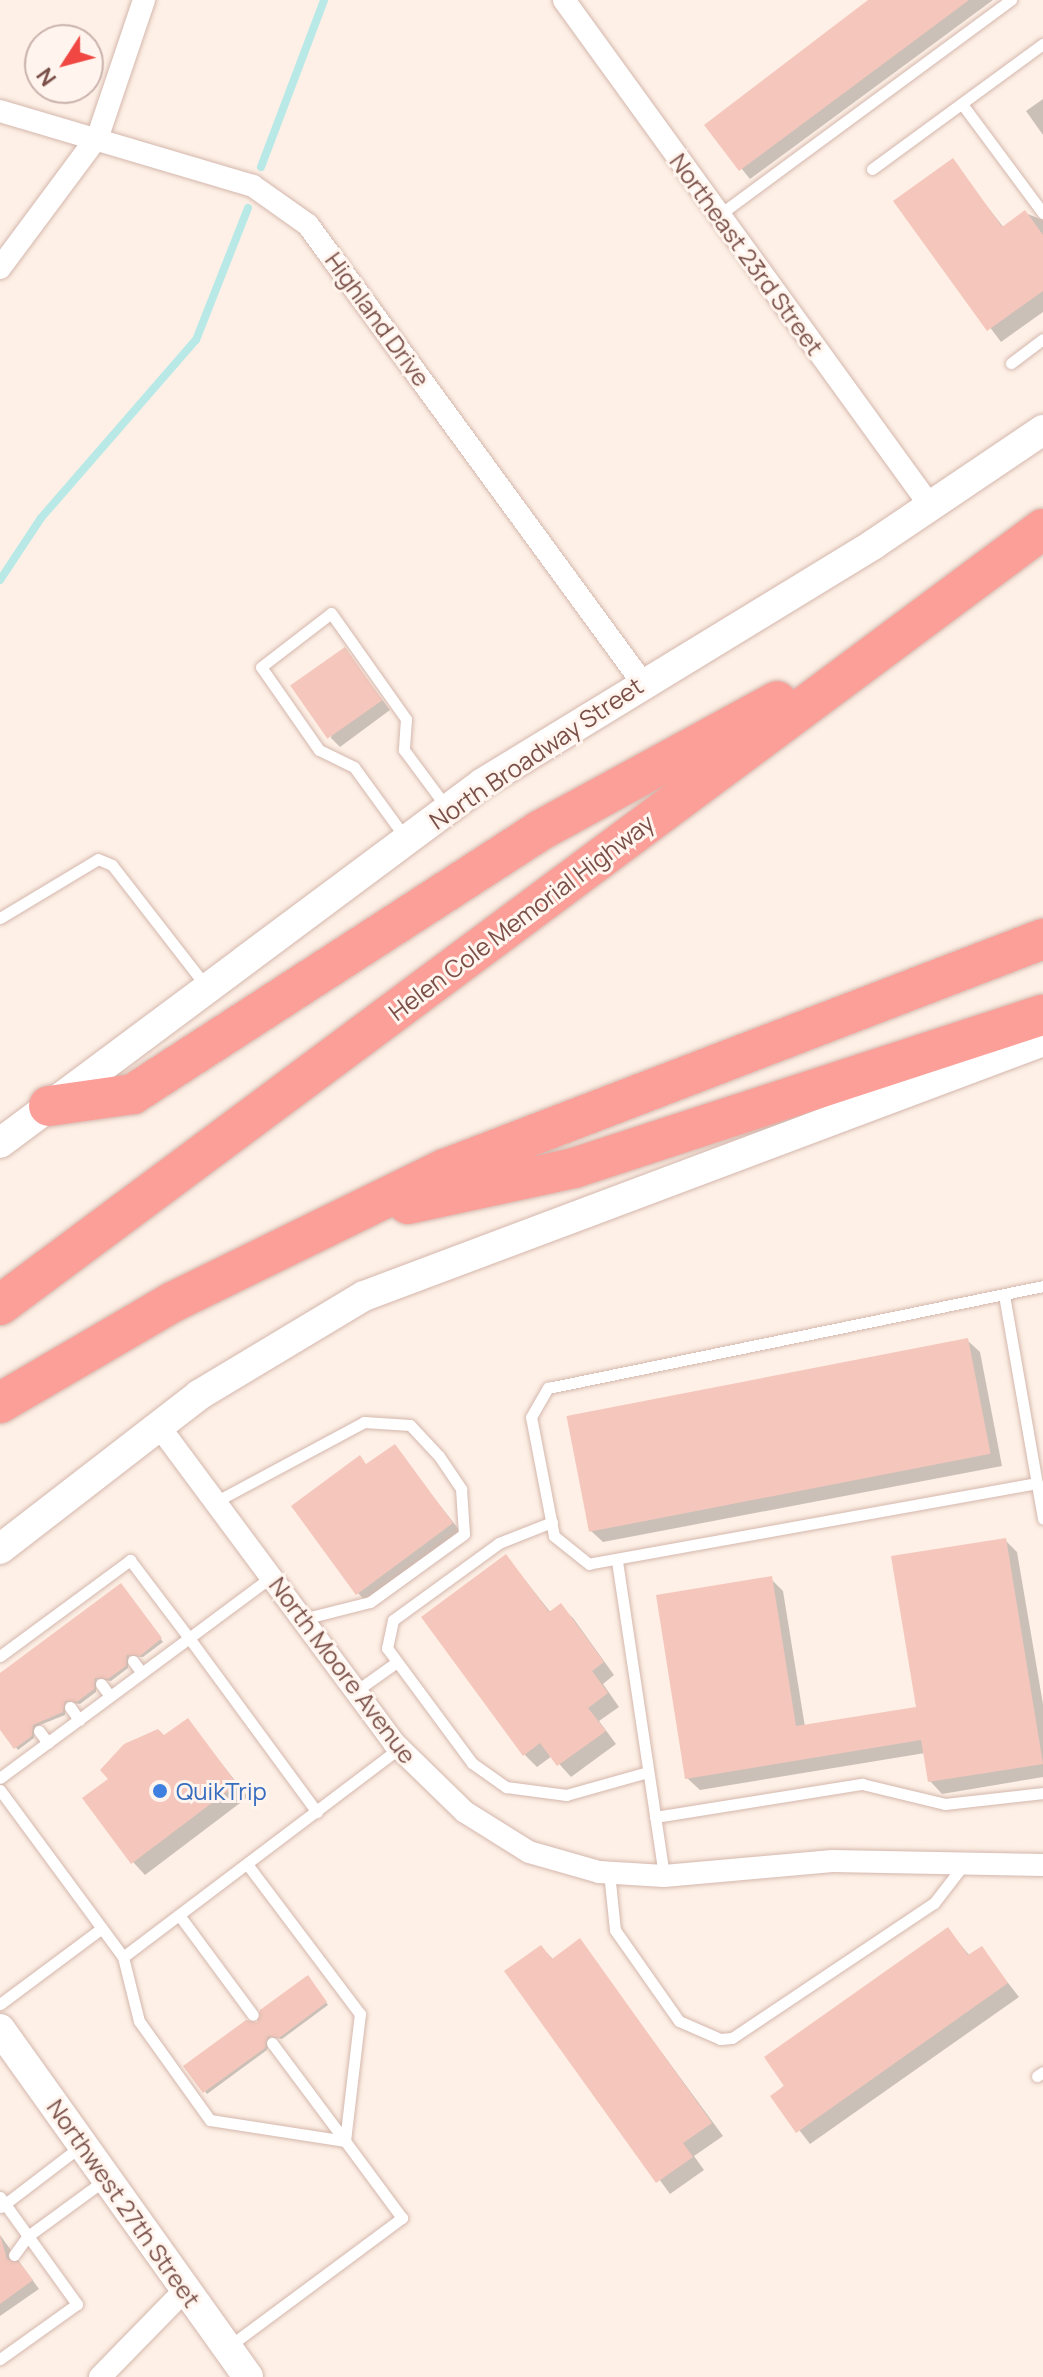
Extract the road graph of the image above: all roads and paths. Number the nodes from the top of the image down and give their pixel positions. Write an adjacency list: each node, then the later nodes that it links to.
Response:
1 (144, 0): 7 (street)
2 (564, 0): 10 (street, Northeast 23rd Street)
3 (1011, 0): 10 (lane)
4 (1043, 44): 5 (lane)
5 (962, 104): 8 (lane); 9 (lane)
6 (0, 111): 7 (street, Highland Drive)
7 (98, 136): 11 (street); 18 (street, Highland Drive)
8 (872, 169)
9 (1043, 213)
10 (719, 216): 15 (street, Northeast 23rd Street)
11 (0, 268)
12 (1043, 339): 13 (lane)
13 (1011, 363)
14 (1043, 430): 15 (main road, North Broadway Street)
15 (931, 507): 18 (main road, North Broadway Street)
16 (1043, 529): 17 (highway, Helen Cole Memorial Highway)
17 (907, 630): 26 (highway); 31 (highway, Helen Cole Memorial Highway)
18 (642, 682): 19 (main road, North Broadway Street)
19 (448, 810): 20 (main road, North Broadway Street); 20 (lane)
20 (407, 840): 23 (main road, North Broadway Street)
21 (0, 918): 23 (lane)
22 (1043, 939): 28 (highway)
23 (207, 988): 26 (main road, North Broadway Street)
24 (1043, 1015): 28 (highway)
25 (1043, 1041): 33 (main road)
26 (49, 1106): 27 (main road, North Broadway Street)
27 (0, 1143)
28 (334, 1220): 32 (highway)
29 (1043, 1286): 30 (lane)
30 (1004, 1295): 34 (lane); 37 (lane)
31 (0, 1305)
32 (0, 1403)
33 (161, 1429): 35 (street, North Moore Avenue); 38 (main road)
34 (1037, 1483): 36 (lane); 39 (lane)
35 (215, 1502): 40 (street, North Moore Avenue); 44 (lane)
36 (1043, 1519)
37 (552, 1522): 39 (lane); 51 (lane)
38 (0, 1549)
39 (617, 1561): 61 (lane)
40 (271, 1577): 44 (street, North Moore Avenue); 46 (lane)
41 (83, 1594): 42 (lane); 43 (lane); 46 (lane)
42 (91, 1605)
43 (51, 1618): 45 (lane); 47 (lane)
44 (303, 1619): 54 (street, North Moore Avenue)
45 (59, 1629)
46 (189, 1638): 52 (lane); 65 (lane)
47 (21, 1641): 48 (lane); 49 (lane)
48 (29, 1652)
49 (0, 1656)
50 (133, 1661): 52 (lane)
51 (397, 1662): 54 (lane); 61 (lane)
52 (142, 1673): 55 (lane)
53 (101, 1684): 55 (lane)
54 (356, 1691): 60 (street, North Moore Avenue)
55 (110, 1696): 57 (lane)
56 (70, 1707): 57 (lane)
57 (79, 1720): 59 (lane)
58 (39, 1731): 59 (lane)
59 (48, 1743): 62 (lane)
60 (399, 1748): 65 (lane); 70 (street, North Moore Avenue)
61 (648, 1772): 66 (lane)
62 (0, 1778)
63 (0, 1790): 73 (lane)
64 (1043, 1793): 66 (lane)
65 (317, 1812): 68 (lane)
66 (655, 1817): 71 (lane)
67 (966, 1860): 69 (street, North Moore Avenue); 70 (lane); 71 (street, North Moore Avenue)
68 (247, 1864): 72 (lane); 79 (lane)
69 (1043, 1865)
70 (609, 1872): 71 (street, North Moore Avenue)
71 (664, 1876)
72 (179, 1915): 74 (lane); 76 (lane)
73 (102, 1928): 74 (lane); 75 (lane)
74 (123, 1957): 79 (lane)
75 (0, 2004)
76 (253, 2015)
77 (0, 2029): 80 (main road, Northwest 27th Street)
78 (272, 2043): 79 (lane)
79 (345, 2141): 86 (lane)
80 (83, 2145): 81 (main road, Northwest 27th Street); 82 (lane)
81 (106, 2178): 83 (lane); 85 (main road, Northwest 27th Street)
82 (1, 2203): 83 (lane)
83 (28, 2236): 84 (lane); 87 (lane)
84 (14, 2255)
85 (186, 2289): 86 (main road, Northwest 27th Street); 88 (street)
86 (227, 2348): 89 (main road, Northwest 27th Street)
87 (0, 2359)
88 (100, 2377)
89 (248, 2377)

